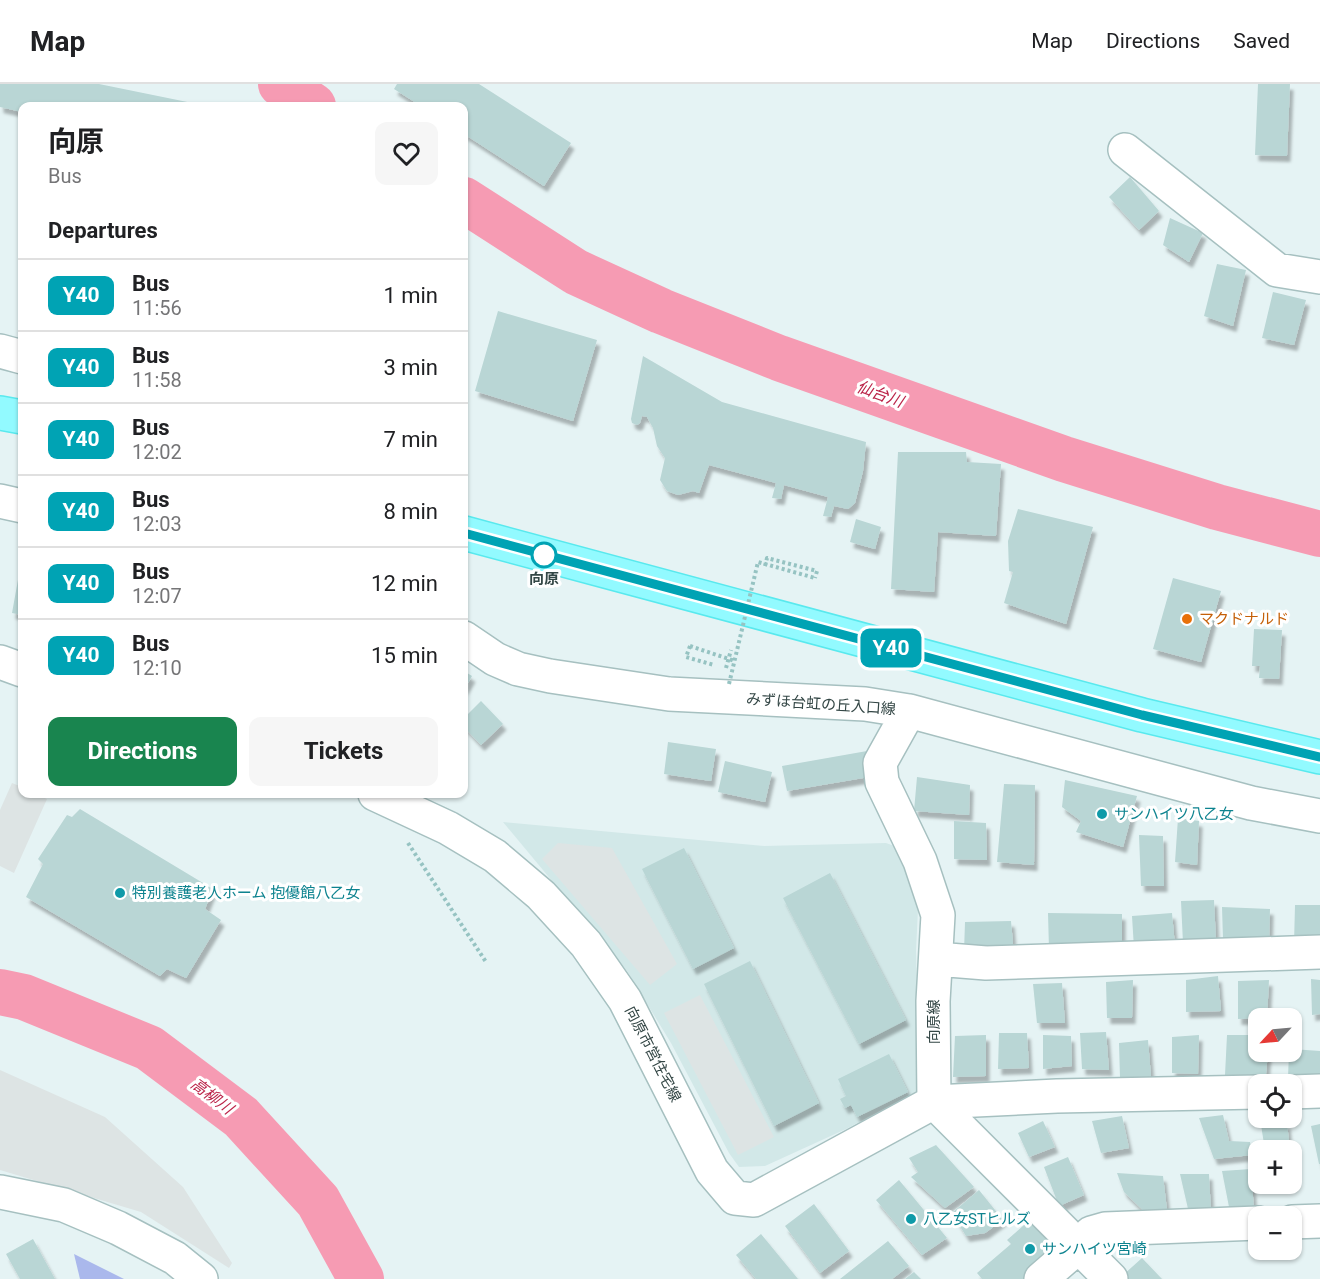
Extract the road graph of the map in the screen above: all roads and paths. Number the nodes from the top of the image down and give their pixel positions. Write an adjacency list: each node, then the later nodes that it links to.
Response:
1 (1125, 150): 2 (street)
2 (1320, 277)
3 (0, 351): 4 (street)
4 (18, 356)
5 (0, 413): 6 (main road)
6 (18, 416)
7 (0, 501): 8 (street)
8 (18, 505)
9 (468, 534): 18 (main road)
10 (765, 566): 13 (path, bridge)
11 (468, 641): 17 (street, みずほ台虹の丘入口線)
12 (731, 650): 13 (path, bridge)
13 (735, 661): 16 (path, bridge)
14 (0, 662): 15 (street)
15 (18, 669)
16 (729, 684)
17 (909, 711): 20 (street, みずほ台虹の丘入口線); 22 (street, 向原線)
18 (1320, 757)
19 (388, 799): 23 (path); 27 (street, 向原市営住宅線)
20 (1320, 816)
21 (1320, 952): 22 (street)
22 (936, 959): 27 (street, 向原線)
23 (486, 962)
24 (1320, 1091): 26 (street)
25 (1248, 1092): 27 (street)
26 (1302, 1092)
27 (934, 1102): 32 (street)
28 (0, 1192): 33 (street)
29 (1320, 1221): 30 (street)
30 (1302, 1222)
31 (1248, 1223): 32 (street)
32 (1079, 1246): 34 (street); 35 (street)
33 (201, 1279)
34 (1041, 1279)
35 (1111, 1279)

